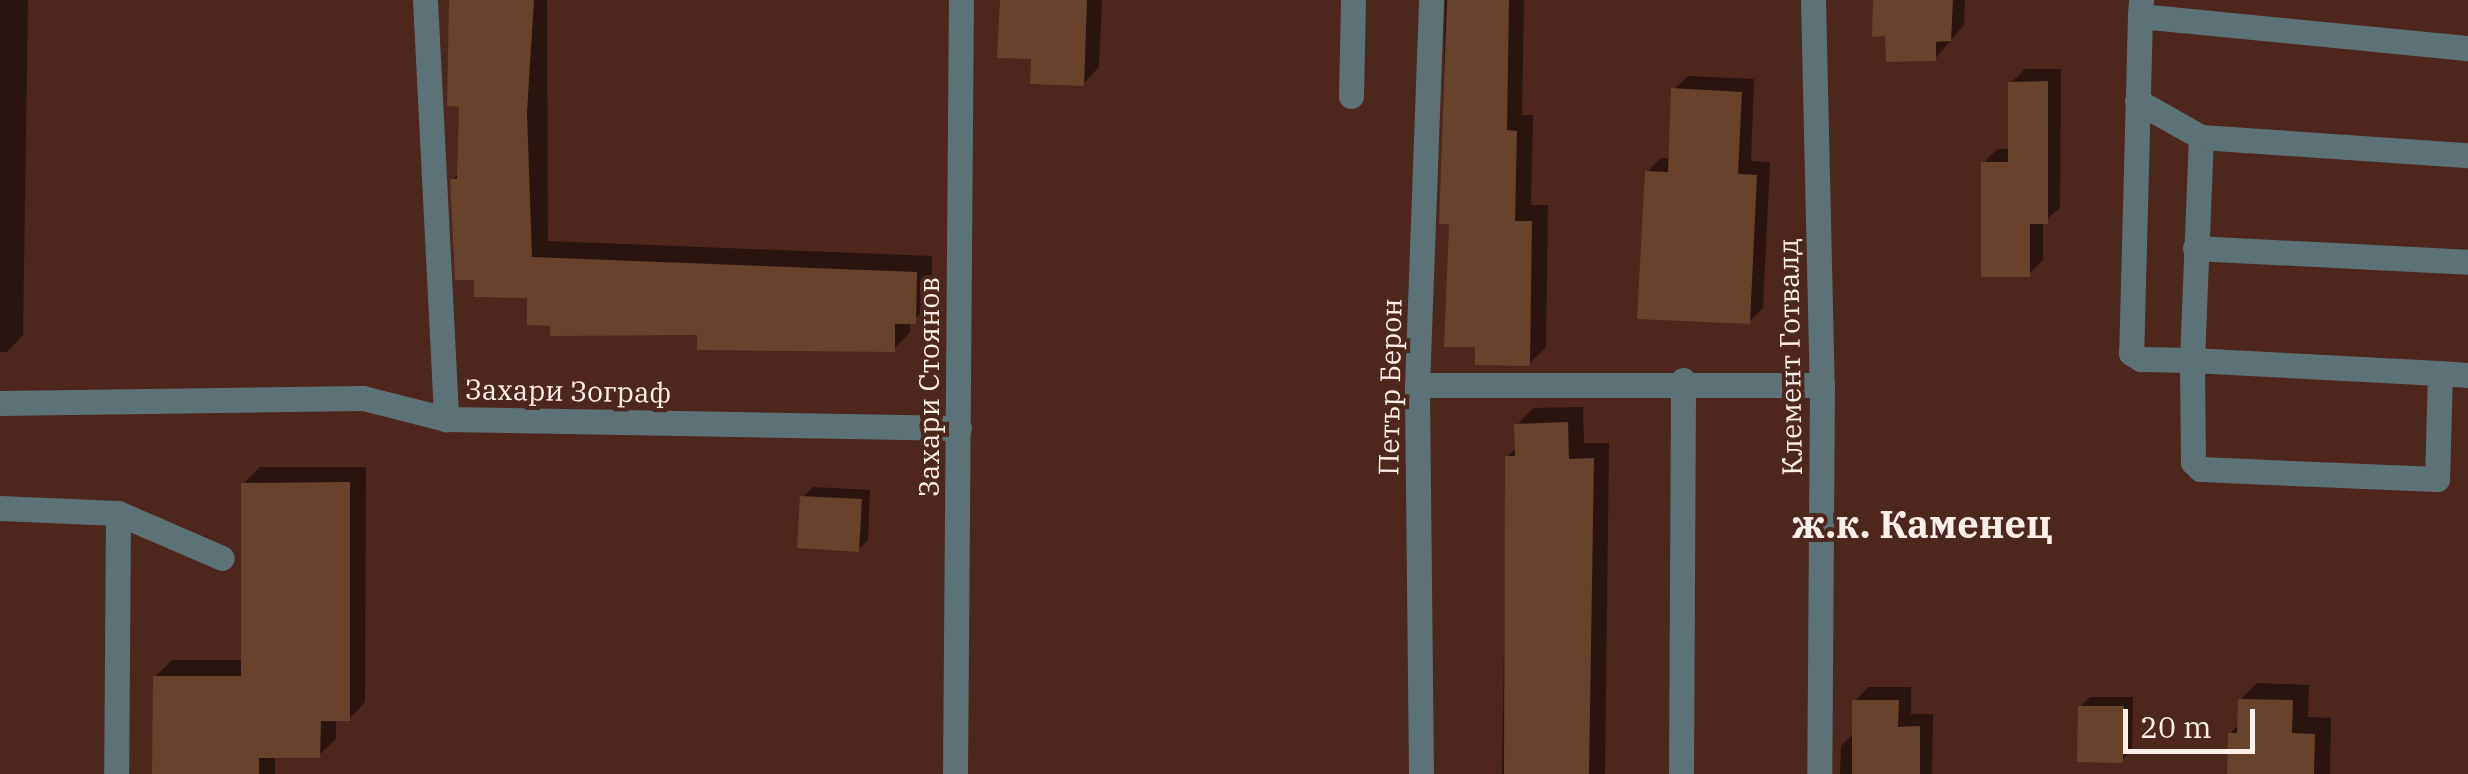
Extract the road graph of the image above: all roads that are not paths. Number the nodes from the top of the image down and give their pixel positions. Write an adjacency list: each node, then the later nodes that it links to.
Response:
1 (425, 0): 21 (street)
2 (962, 0): 22 (street, Захари Стоянов)
3 (1353, 0): 8 (street)
4 (1431, 0): 18 (street, Петър Берон)
5 (1813, 0): 19 (street, Клемент Готвалд)
6 (2141, 8): 7 (street); 9 (street)
7 (2468, 48)
8 (1351, 96)
9 (2138, 101): 10 (street); 14 (street)
10 (2201, 137): 11 (street); 12 (street)
11 (2468, 155)
12 (2194, 248): 13 (street); 14 (street)
13 (2468, 262)
14 (2192, 360): 15 (street); 15 (street)
15 (2440, 373): 16 (street)
16 (2468, 374)
17 (1683, 380): 18 (street); 19 (street); 29 (street)
18 (1418, 385): 28 (street, Петър Берон)
19 (1822, 385): 30 (street, Клемент Готвалд)
20 (0, 403): 21 (street, Захари Зограф)
21 (446, 419): 22 (street, Захари Зограф)
22 (959, 428): 27 (street, Захари Стоянов)
23 (0, 508): 24 (street)
24 (118, 513): 25 (street); 26 (street)
25 (222, 558)
26 (116, 774)
27 (955, 774)
28 (1421, 774)
29 (1681, 774)
30 (1819, 774)

